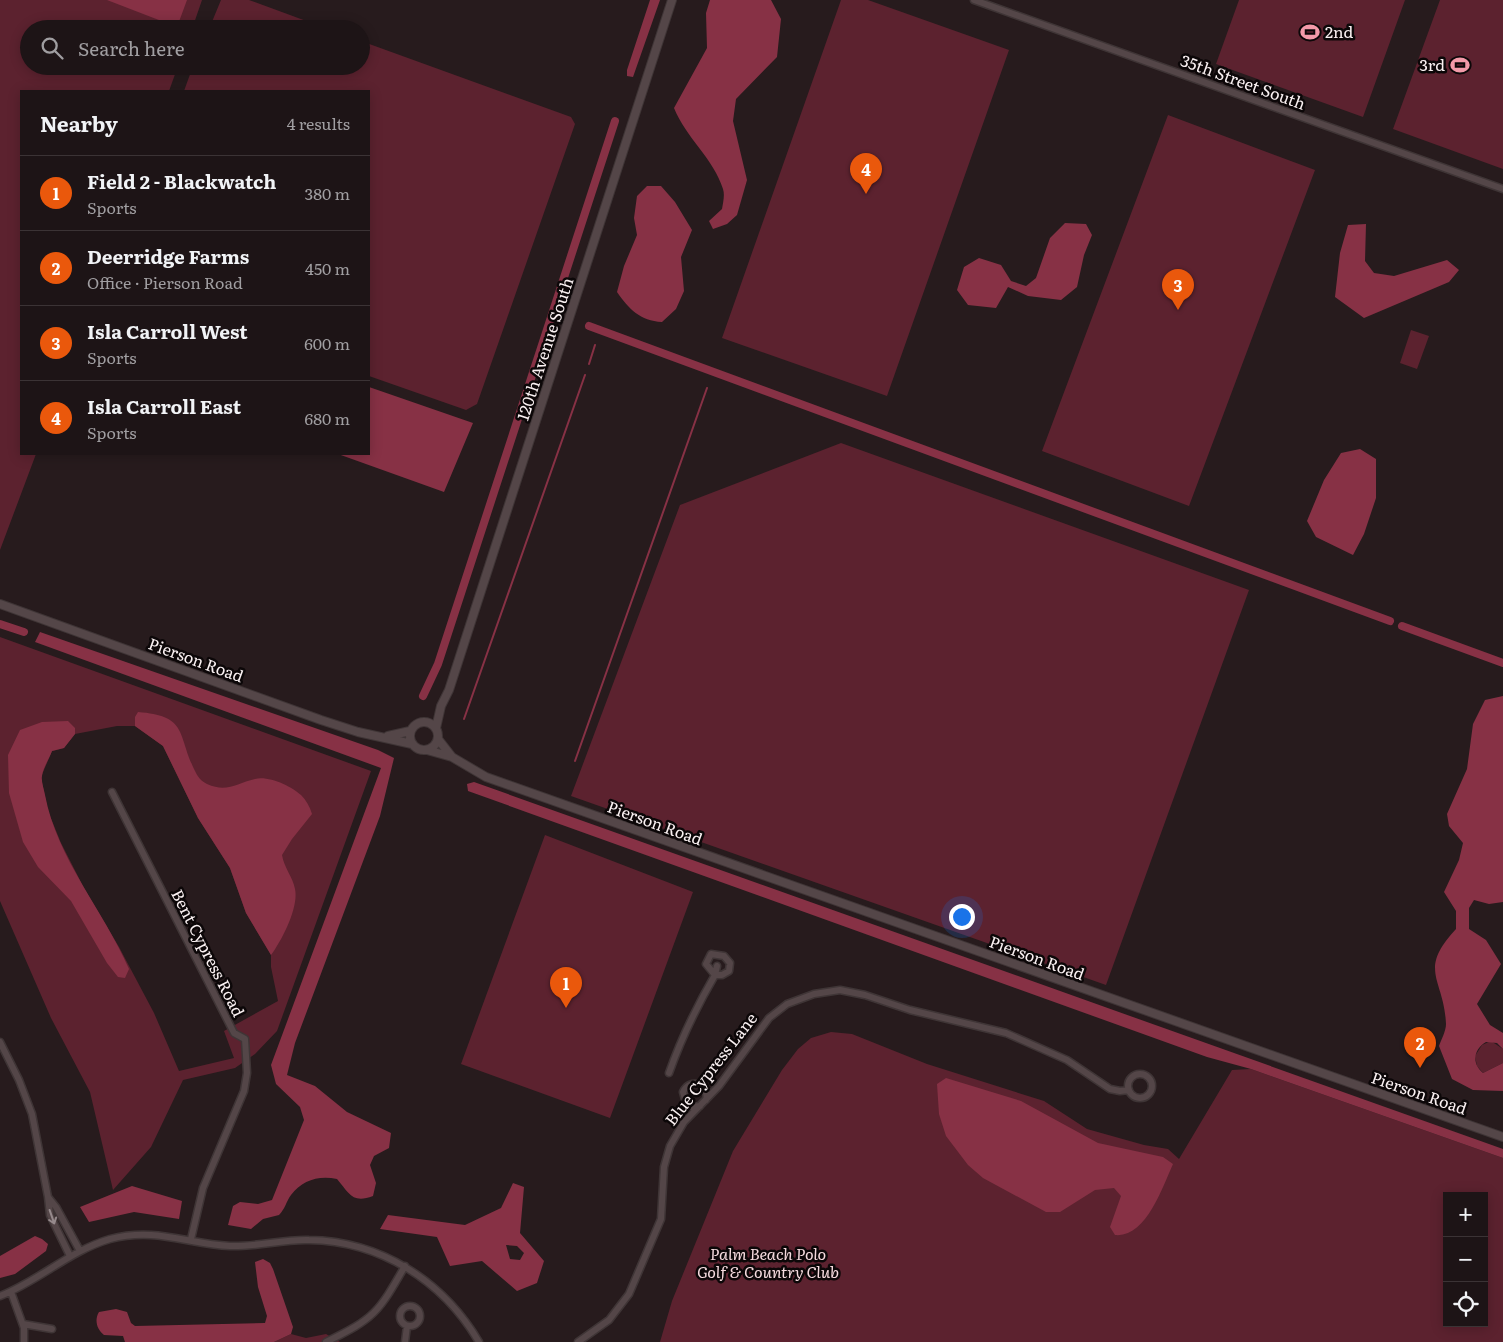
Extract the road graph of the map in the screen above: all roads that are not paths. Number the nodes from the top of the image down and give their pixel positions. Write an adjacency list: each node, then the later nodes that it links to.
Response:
1 (672, 0): 5 (street, 120th Avenue South)
2 (974, 0): 3 (street, 35th Street South)
3 (1503, 189)
4 (0, 604): 9 (street, Pierson Road)
5 (441, 706): 6 (street, 120th Avenue South); 7 (street, 120th Avenue South)
6 (426, 721): 7 (street); 8 (street)
7 (436, 728): 10 (street)
8 (410, 730): 9 (street, Pierson Road); 11 (street)
9 (383, 736): 11 (street, Pierson Road)
10 (438, 738): 12 (street); 13 (street, Pierson Road)
11 (412, 744): 12 (street)
12 (427, 750): 13 (street, Pierson Road)
13 (452, 757): 21 (street, Pierson Road)
14 (112, 792): 23 (street, Bent Cypress Road)
15 (717, 966): 17 (street)
16 (0, 1042): 22 (street)
17 (669, 1073)
18 (1129, 1090): 19 (street, Blue Cypress Lane)
19 (706, 1100): 20 (street, Blue Cypress Lane); 20 (street)
20 (700, 1106): 36 (street, Blue Cypress Lane)
21 (1503, 1137)
22 (48, 1197): 24 (street); 25 (street, one-way to 25)
23 (191, 1239): 24 (street); 26 (street)
24 (80, 1251): 25 (street)
25 (70, 1256): 27 (street)
26 (405, 1266): 33 (street); 35 (street)
27 (12, 1292): 28 (street); 29 (street)
28 (0, 1296)
29 (23, 1324): 31 (street); 32 (street)
30 (407, 1326): 34 (street)
31 (52, 1329)
32 (24, 1342)
33 (326, 1342)
34 (405, 1342)
35 (479, 1342)
36 (578, 1342)

